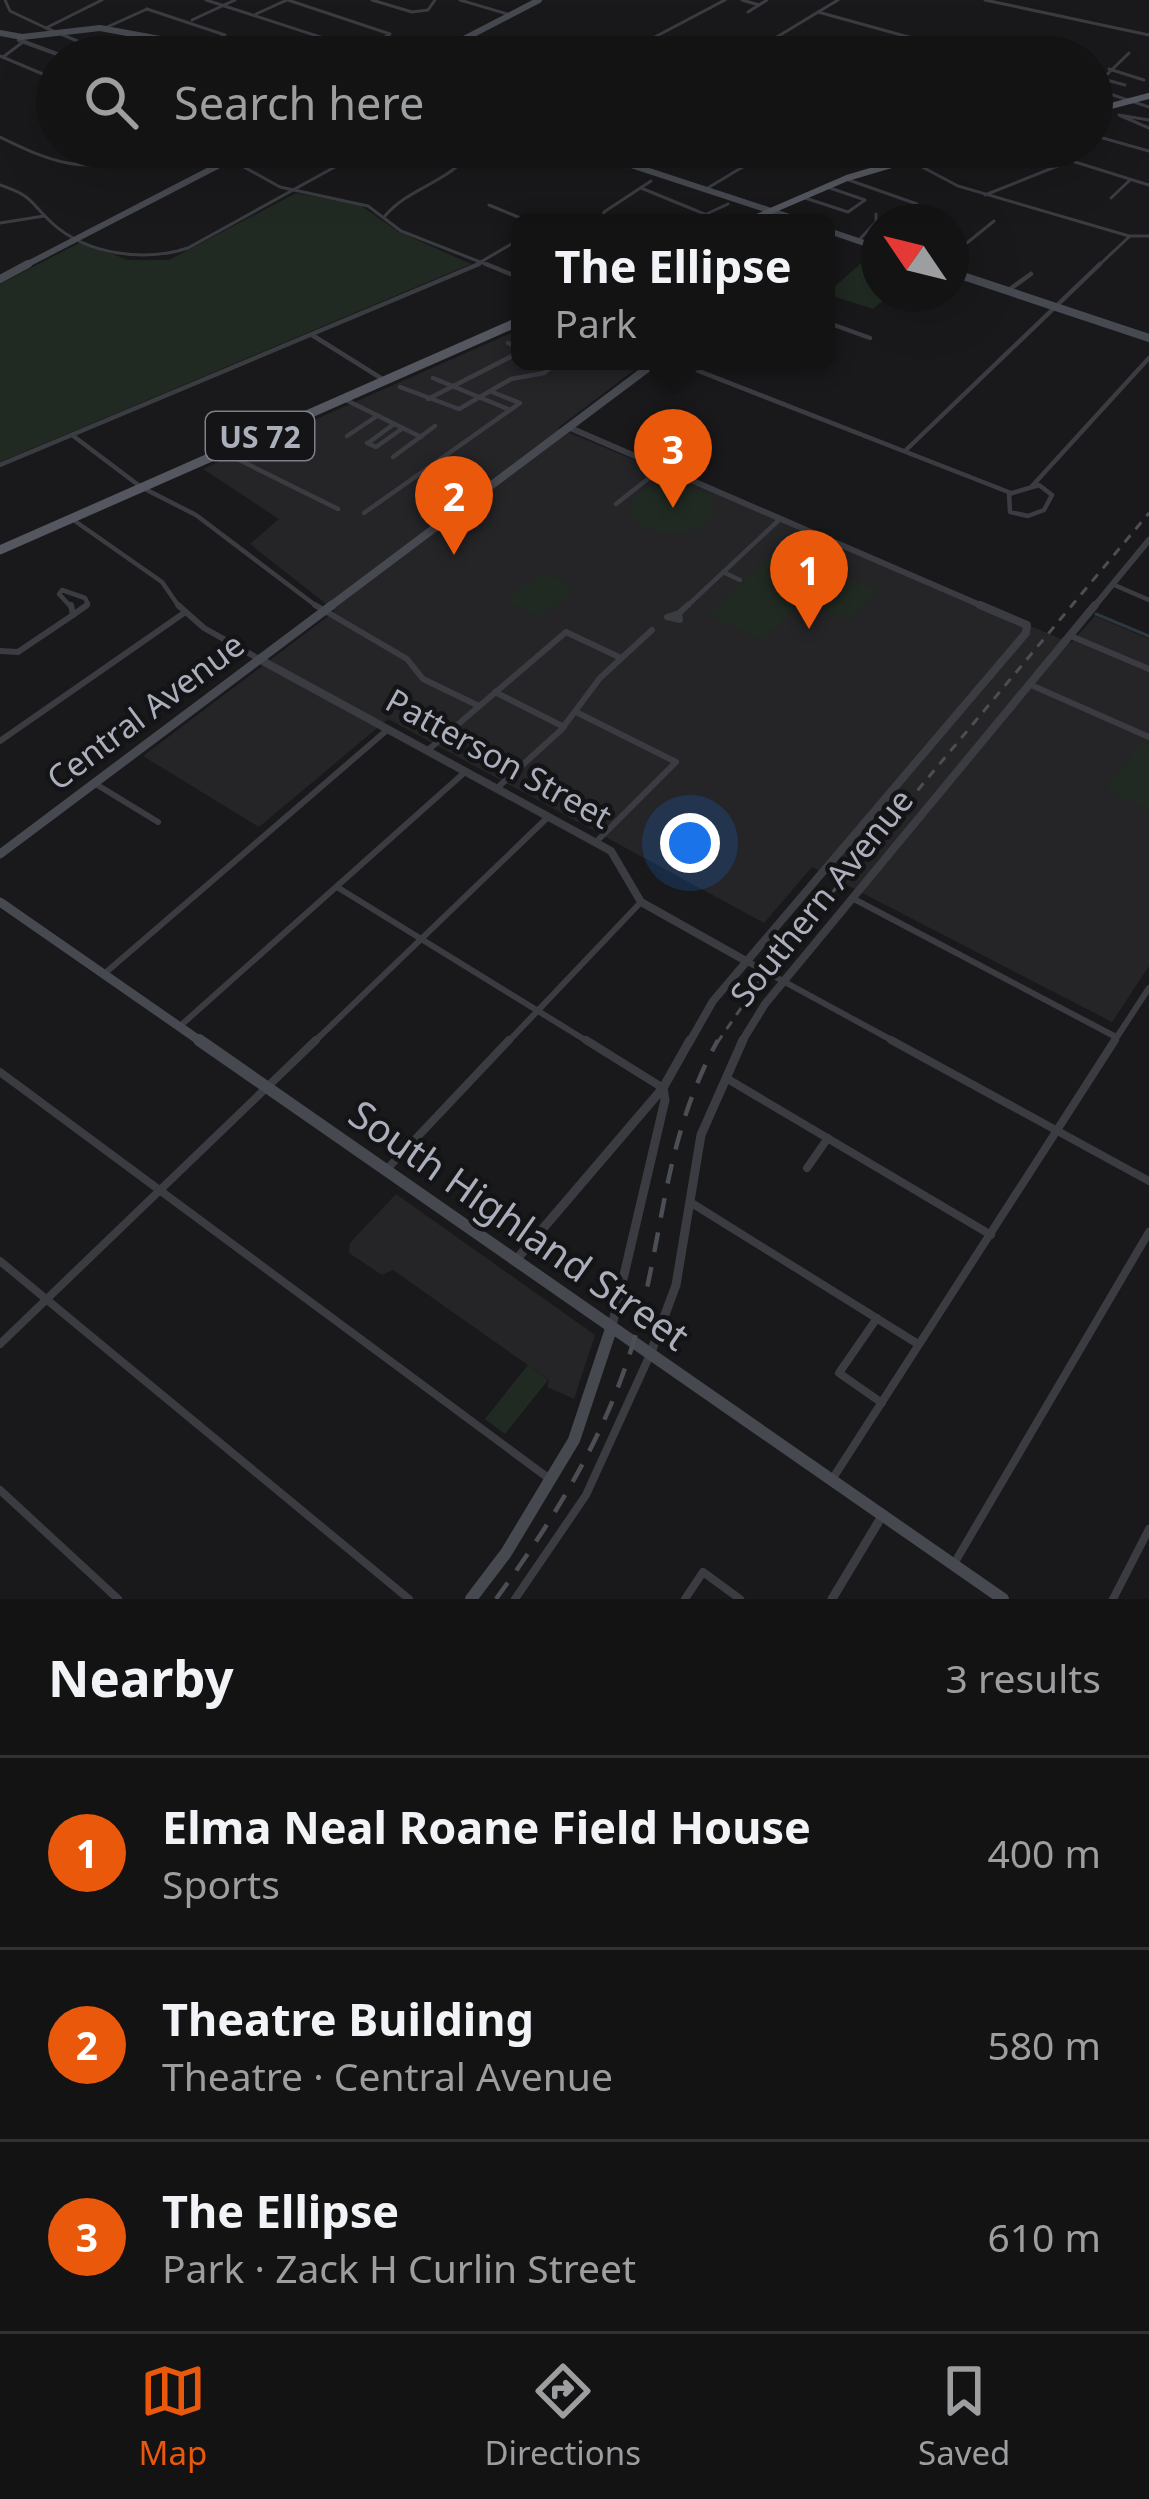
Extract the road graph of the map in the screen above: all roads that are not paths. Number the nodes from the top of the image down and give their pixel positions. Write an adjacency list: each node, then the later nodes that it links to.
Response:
1 (5, 0): 23 (street)
2 (101, 0): 23 (street)
3 (206, 0): 16 (street)
4 (235, 0): 16 (street)
5 (287, 0): 19 (street); 30 (street)
6 (372, 0): 7 (street)
7 (435, 0)
8 (460, 0): 20 (street)
9 (539, 0): 20 (main road)
10 (725, 0): 32 (street)
11 (742, 0): 15 (street)
12 (767, 0): 15 (street)
13 (838, 0): 18 (street)
14 (985, 0): 25 (street)
15 (759, 5): 17 (street)
16 (224, 6): 19 (street); 21 (street)
17 (748, 12)
18 (818, 12): 33 (street); 34 (street)
19 (253, 15): 29 (street)
20 (511, 15): 31 (main road)
21 (189, 21): 22 (street); 28 (street)
22 (105, 28): 23 (main road); 27 (main road)
23 (45, 31): 26 (street); 35 (main road)
24 (0, 33): 35 (main road)
25 (1149, 35)
26 (59, 36)
27 (136, 36)
28 (224, 36)
29 (317, 36)
30 (387, 36)
31 (470, 36)
32 (657, 36)
33 (778, 36)
34 (905, 36)
35 (21, 41): 36 (street); 38 (street)
36 (36, 46)
37 (1129, 53): 39 (street)
38 (1, 57): 41 (street)
39 (1113, 66)
40 (1113, 70): 42 (street)
41 (36, 72)
42 (1144, 80)
43 (1113, 82): 44 (street)
44 (1125, 85)
45 (1113, 94): 47 (street)
46 (1149, 96): 47 (main road)
47 (1132, 100): 48 (main road); 49 (street)
48 (1113, 105)
49 (1149, 107)
50 (1113, 111): 51 (street)
51 (1149, 124)
52 (0, 137): 54 (street)
53 (1113, 142): 55 (street)
54 (36, 151)
55 (1149, 152)
56 (214, 168): 99 (main road)
57 (246, 168): 73 (street)
58 (332, 168): 73 (street)
59 (455, 168): 79 (street)
60 (639, 168): 74 (main road)
61 (738, 168): 74 (street)
62 (878, 168): 66 (main road)
63 (921, 168): 75 (street)
64 (1052, 168): 75 (street)
65 (1088, 168): 67 (street)
66 (846, 179): 71 (main road); 81 (street)
67 (1130, 180): 69 (street); 77 (street)
68 (651, 181): 72 (street)
69 (1149, 185)
70 (2, 187): 92 (street)
71 (826, 187): 76 (main road); 76 (street)
72 (641, 188): 86 (street); 87 (street)
73 (291, 190): 83 (street); 99 (street)
74 (704, 190): 84 (main road)
75 (985, 194): 97 (street)
76 (802, 197): 78 (main road)
77 (1111, 198)
78 (789, 202): 84 (main road); 91 (main road)
79 (394, 203): 83 (street); 93 (street)
80 (728, 204): 88 (street)
81 (917, 204)
82 (489, 205): 85 (street)
83 (368, 206): 93 (street)
84 (769, 212): 89 (main road); 90 (main road)
85 (511, 214)
86 (604, 214)
87 (705, 214)
88 (709, 214)
89 (764, 214)
90 (775, 214)
91 (789, 214)
92 (45, 216): 95 (street); 99 (street)
93 (385, 216): 105 (street)
94 (994, 221): 102 (street)
95 (0, 223)
96 (835, 234): 101 (main road)
97 (1130, 236): 98 (street); 111 (street)
98 (1149, 236)
99 (80, 237): 108 (main road)
100 (861, 238): 101 (street)
101 (858, 241): 103 (main road)
102 (969, 241)
103 (861, 242)
104 (511, 245): 105 (street)
105 (480, 264): 107 (street); 114 (street)
106 (1030, 274): 110 (street)
107 (511, 275)
108 (0, 279)
109 (969, 280): 110 (main road)
110 (1007, 291): 111 (main road)
111 (1055, 307): 116 (main road); 145 (street)
112 (511, 325): 129 (main road, US 72)
113 (835, 325): 115 (street)
114 (312, 335): 129 (street); 142 (street)
115 (870, 338)
116 (1149, 338)
117 (508, 343): 118 (street)
118 (511, 345)
119 (485, 355): 122 (street)
120 (511, 355): 122 (street)
121 (1149, 358): 150 (street)
122 (500, 361): 127 (street)
123 (458, 366): 127 (street)
124 (549, 370): 132 (street)
125 (645, 370): 140 (main road, Central Avenue)
126 (697, 370): 145 (street)
127 (474, 373): 130 (street)
128 (433, 378): 130 (street)
129 (384, 380): 134 (main road, US 72)
130 (448, 385): 133 (street); 135 (street)
131 (400, 387): 135 (street)
132 (492, 392): 133 (street); 136 (street)
133 (482, 397): 135 (street); 136 (street)
134 (344, 399): 137 (street); 146 (main road, US 72)
135 (428, 399)
136 (510, 410): 155 (street)
137 (377, 416): 138 (street); 143 (street)
138 (394, 424): 141 (street); 141 (street)
139 (435, 427): 144 (street)
140 (568, 427): 149 (street); 164 (main road, Central Avenue)
141 (403, 428): 144 (street)
142 (72, 435): 148 (street); 151 (street)
143 (347, 436)
144 (421, 436): 147 (street)
145 (906, 450): 152 (street)
146 (224, 452): 151 (main road, US 72); 154 (street)
147 (393, 457)
148 (0, 465)
149 (663, 467): 153 (street); 156 (street)
150 (1034, 485): 152 (street); 152 (street)
151 (140, 487): 157 (main road, US 72); 164 (street)
152 (1011, 493)
153 (616, 504)
154 (338, 509)
155 (364, 513)
156 (783, 517): 160 (street); 195 (street)
157 (72, 518): 159 (main road, US 72); 165 (street, Patterson Street)
158 (1149, 539): 162 (street, Southern Avenue)
159 (0, 550)
160 (723, 572): 161 (street); 166 (street)
161 (740, 580)
162 (1112, 584): 163 (street); 169 (street, Southern Avenue)
163 (1149, 600)
164 (323, 611): 171 (main road, Central Avenue); 176 (street)
165 (184, 613): 171 (street, Patterson Street); 181 (street)
166 (679, 613)
167 (73, 615): 167 (street); 170 (street)
168 (652, 630): 172 (street)
169 (1071, 636): 173 (street); 174 (street, Southern Avenue)
170 (0, 651)
171 (259, 658): 179 (street, Patterson Street); 184 (main road, Central Avenue)
172 (621, 658): 175 (street); 177 (street)
173 (1149, 669)
174 (1031, 685): 180 (street); 191 (street, Southern Avenue)
175 (496, 692): 176 (street); 178 (street)
176 (479, 706): 182 (street)
177 (576, 712): 178 (street); 188 (street)
178 (564, 727): 185 (street)
179 (388, 728): 182 (street, Patterson Street); 196 (street)
180 (1149, 737)
181 (0, 742)
182 (427, 751): 183 (street, Patterson Street)
183 (465, 772): 185 (street, Patterson Street); 190 (street)
184 (94, 783): 187 (street); 189 (main road, Central Avenue)
185 (496, 789): 186 (street, Patterson Street)
186 (548, 818): 188 (street, Patterson Street); 194 (street)
187 (158, 822)
188 (596, 842): 193 (street, Patterson Street)
189 (0, 854)
190 (337, 887): 194 (street); 200 (street)
191 (854, 899): 197 (street, Southern Avenue); 201 (street)
192 (0, 902): 196 (main road, South Highland Street)
193 (641, 902): 195 (street, Patterson Street); 199 (street)
194 (421, 938): 199 (street); 204 (street)
195 (746, 961): 197 (street, Patterson Street); 205 (street)
196 (104, 974): 200 (main road, South Highland Street)
197 (784, 982): 203 (street, Southern Avenue); 206 (street, Patterson Street)
198 (1149, 988): 201 (street)
199 (536, 1011): 205 (street); 209 (street)
200 (179, 1028): 204 (main road, South Highland Street)
201 (1117, 1037): 206 (street)
202 (0, 1072): 211 (street)
203 (723, 1077): 207 (street); 212 (street, Southern Avenue)
204 (267, 1088): 209 (main road, South Highland Street); 211 (street)
205 (663, 1088): 216 (street); 219 (street)
206 (1058, 1131): 210 (street, Patterson Street); 214 (street)
207 (828, 1138): 208 (street); 214 (street)
208 (807, 1168)
209 (386, 1171): 216 (main road, South Highland Street)
210 (1149, 1181)
211 (159, 1191): 217 (street); 224 (street)
212 (687, 1200): 218 (street); 222 (street, Southern Avenue)
213 (1149, 1232): 229 (street)
214 (991, 1235): 221 (street)
215 (0, 1261): 217 (street)
216 (514, 1263): 219 (main road, South Highland Street)
217 (47, 1299): 220 (street); 231 (street)
218 (877, 1318): 221 (street); 223 (street)
219 (611, 1329): 222 (main road, South Highland Street); 224 (main road)
220 (0, 1344)
221 (919, 1345): 223 (street)
222 (650, 1356): 225 (main road, South Highland Street); 233 (street, Southern Avenue)
223 (882, 1403): 225 (street)
224 (551, 1480): 232 (main road)
225 (831, 1481): 227 (main road, South Highland Street)
226 (0, 1490): 230 (street)
227 (882, 1516): 229 (main road, South Highland Street); 236 (street)
228 (1149, 1528): 238 (street)
229 (953, 1564): 237 (main road, South Highland Street)
230 (118, 1599)
231 (409, 1599)
232 (471, 1599)
233 (515, 1599)
234 (686, 1599): 235 (street)
235 (740, 1599)
236 (832, 1599)
237 (1003, 1599)
238 (1113, 1599)

